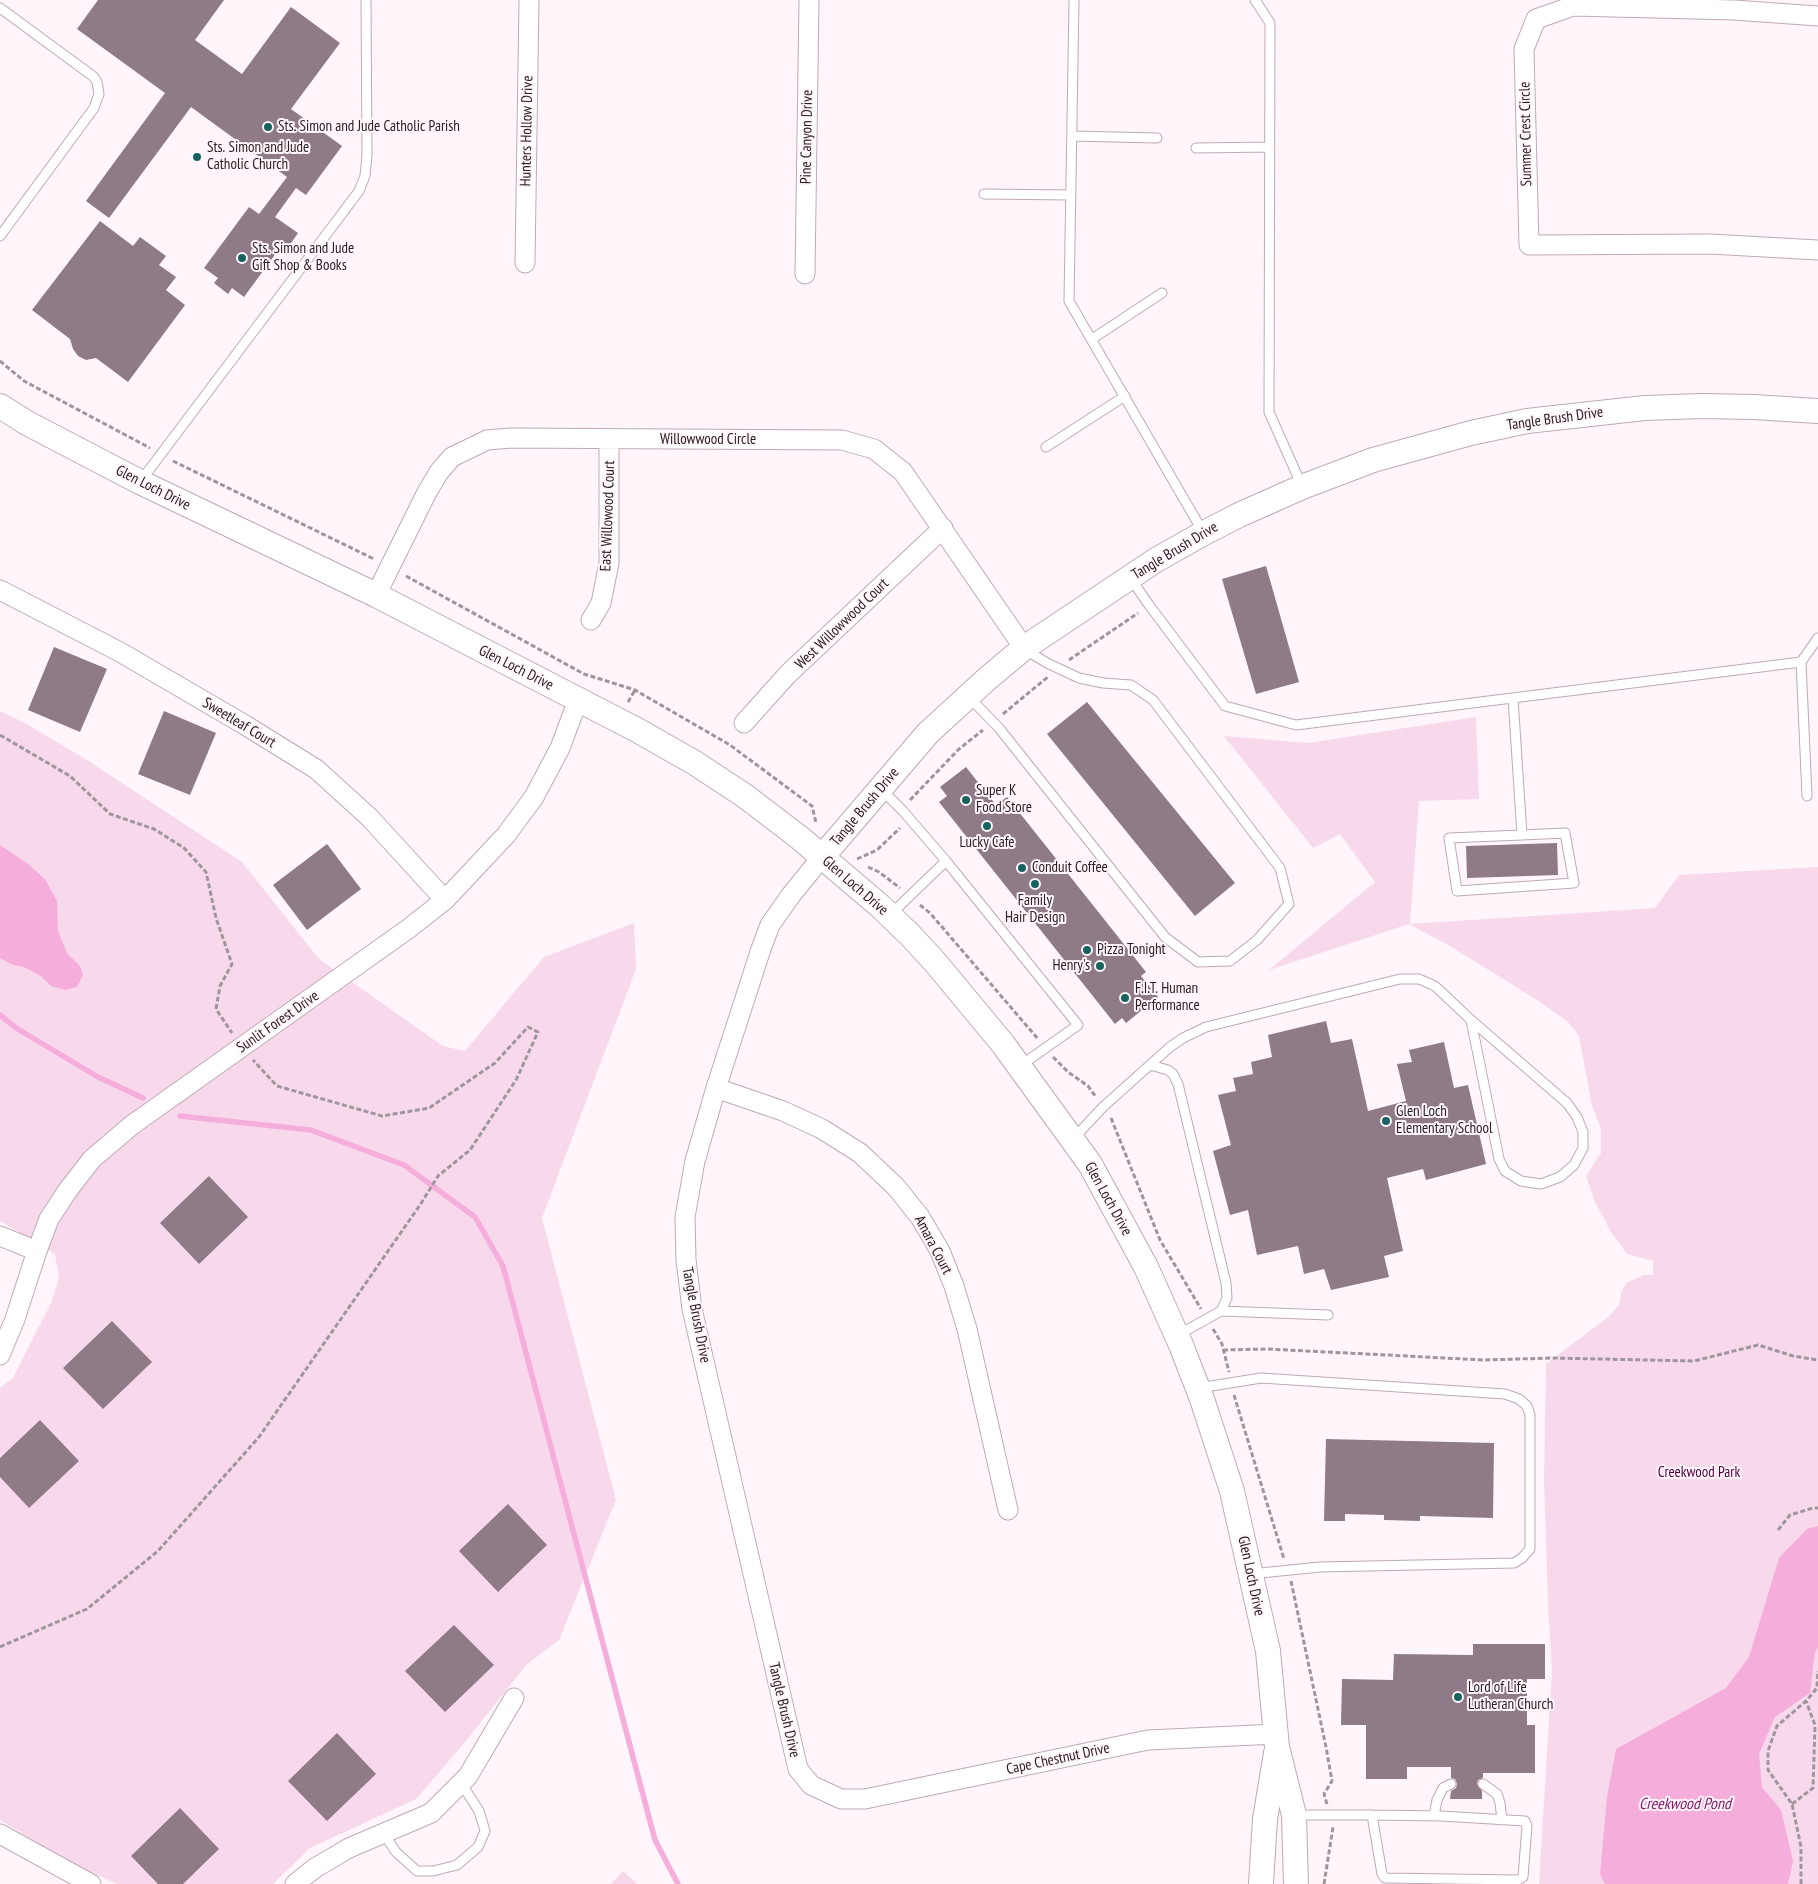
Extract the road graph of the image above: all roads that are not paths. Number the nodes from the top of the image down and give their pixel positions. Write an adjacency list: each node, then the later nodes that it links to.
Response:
1 (366, 0): 25 (lane)
2 (529, 0): 16 (street, Hunters Hollow Drive)
3 (808, 0): 17 (street, Pine Canyon Drive)
4 (1074, 0): 8 (lane)
5 (1256, 0): 10 (lane)
6 (0, 8): 14 (lane)
7 (1818, 16): 15 (street, Summer Crest Circle)
8 (1072, 136): 9 (lane); 13 (lane)
9 (1158, 138)
10 (1270, 147): 11 (lane); 26 (lane)
11 (1196, 148)
12 (984, 194): 13 (lane)
13 (1070, 195): 19 (lane)
14 (0, 236)
15 (1818, 250)
16 (525, 263)
17 (805, 274)
18 (1162, 293): 19 (lane)
19 (1092, 339): 20 (lane)
20 (1124, 396): 24 (lane); 28 (lane)
21 (0, 406): 25 (street, Glen Loch Drive)
22 (1818, 411): 26 (street, Tangle Brush Drive)
23 (610, 439): 27 (street, Willowwood Circle); 31 (street, Willowwood Circle); 32 (street, East Willowood Court)
24 (1046, 447)
25 (140, 482): 31 (street, Glen Loch Drive)
26 (1302, 487): 28 (street, Tangle Brush Drive)
27 (943, 528): 34 (street, Willowwood Circle); 39 (street, West Willowwood Court)
28 (1204, 532): 29 (street, Tangle Brush Drive)
29 (1131, 578): 34 (street, Tangle Brush Drive); 37 (lane)
30 (0, 590): 45 (street, Sweetleaf Court)
31 (376, 595): 38 (street, Glen Loch Drive)
32 (591, 620)
33 (1818, 638): 35 (lane)
34 (1024, 648): 36 (street, Tangle Brush Drive); 36 (lane)
35 (1801, 662): 37 (lane); 41 (lane)
36 (968, 696): 40 (street, Tangle Brush Drive)
37 (1513, 698): 42 (lane)
38 (578, 700): 43 (street, Glen Loch Drive); 45 (street, Sunlit Forest Drive)
39 (744, 723)
40 (881, 788): 43 (street, Tangle Brush Drive); 44 (lane)
41 (1807, 796)
42 (1522, 835): 42 (lane)
43 (822, 857): 46 (street, Glen Loch Drive); 50 (street, Tangle Brush Drive)
44 (946, 861): 46 (lane); 49 (lane)
45 (445, 900): 53 (street, Sunlit Forest Drive)
46 (889, 915): 49 (street, Glen Loch Drive)
47 (1471, 1020): 47 (lane); 48 (lane)
48 (1150, 1065): 51 (lane); 54 (lane)
49 (1020, 1067): 51 (street, Glen Loch Drive)
50 (716, 1088): 59 (street, Amara Court); 66 (street, Tangle Brush Drive)
51 (1072, 1140): 56 (street, Glen Loch Drive)
52 (0, 1236): 53 (street)
53 (37, 1251): 57 (street, Sunlit Forest Drive)
54 (1221, 1311): 55 (lane); 56 (lane)
55 (1328, 1315)
56 (1177, 1336): 58 (street, Glen Loch Drive)
57 (0, 1355)
58 (1198, 1388): 60 (street, Glen Loch Drive); 60 (lane)
59 (1008, 1510)
60 (1250, 1574): 62 (street, Glen Loch Drive)
61 (514, 1698): 63 (street)
62 (1277, 1740): 66 (street, Cape Chestnut Drive); 67 (street, Glen Loch Drive); 76 (street, Glen Loch Drive)
63 (461, 1783): 71 (street); 71 (lane)
64 (1451, 1784): 69 (lane)
65 (1483, 1784): 70 (lane)
66 (841, 1799)
67 (1294, 1815): 68 (lane); 77 (street, Glen Loch Drive)
68 (1372, 1815): 69 (lane); 73 (lane)
69 (1434, 1816): 70 (lane)
70 (1502, 1820): 73 (lane)
71 (384, 1834): 75 (street)
72 (2, 1841): 74 (street)
73 (1428, 1882)
74 (91, 1884)
75 (295, 1884)
76 (1261, 1884)
77 (1296, 1884)

